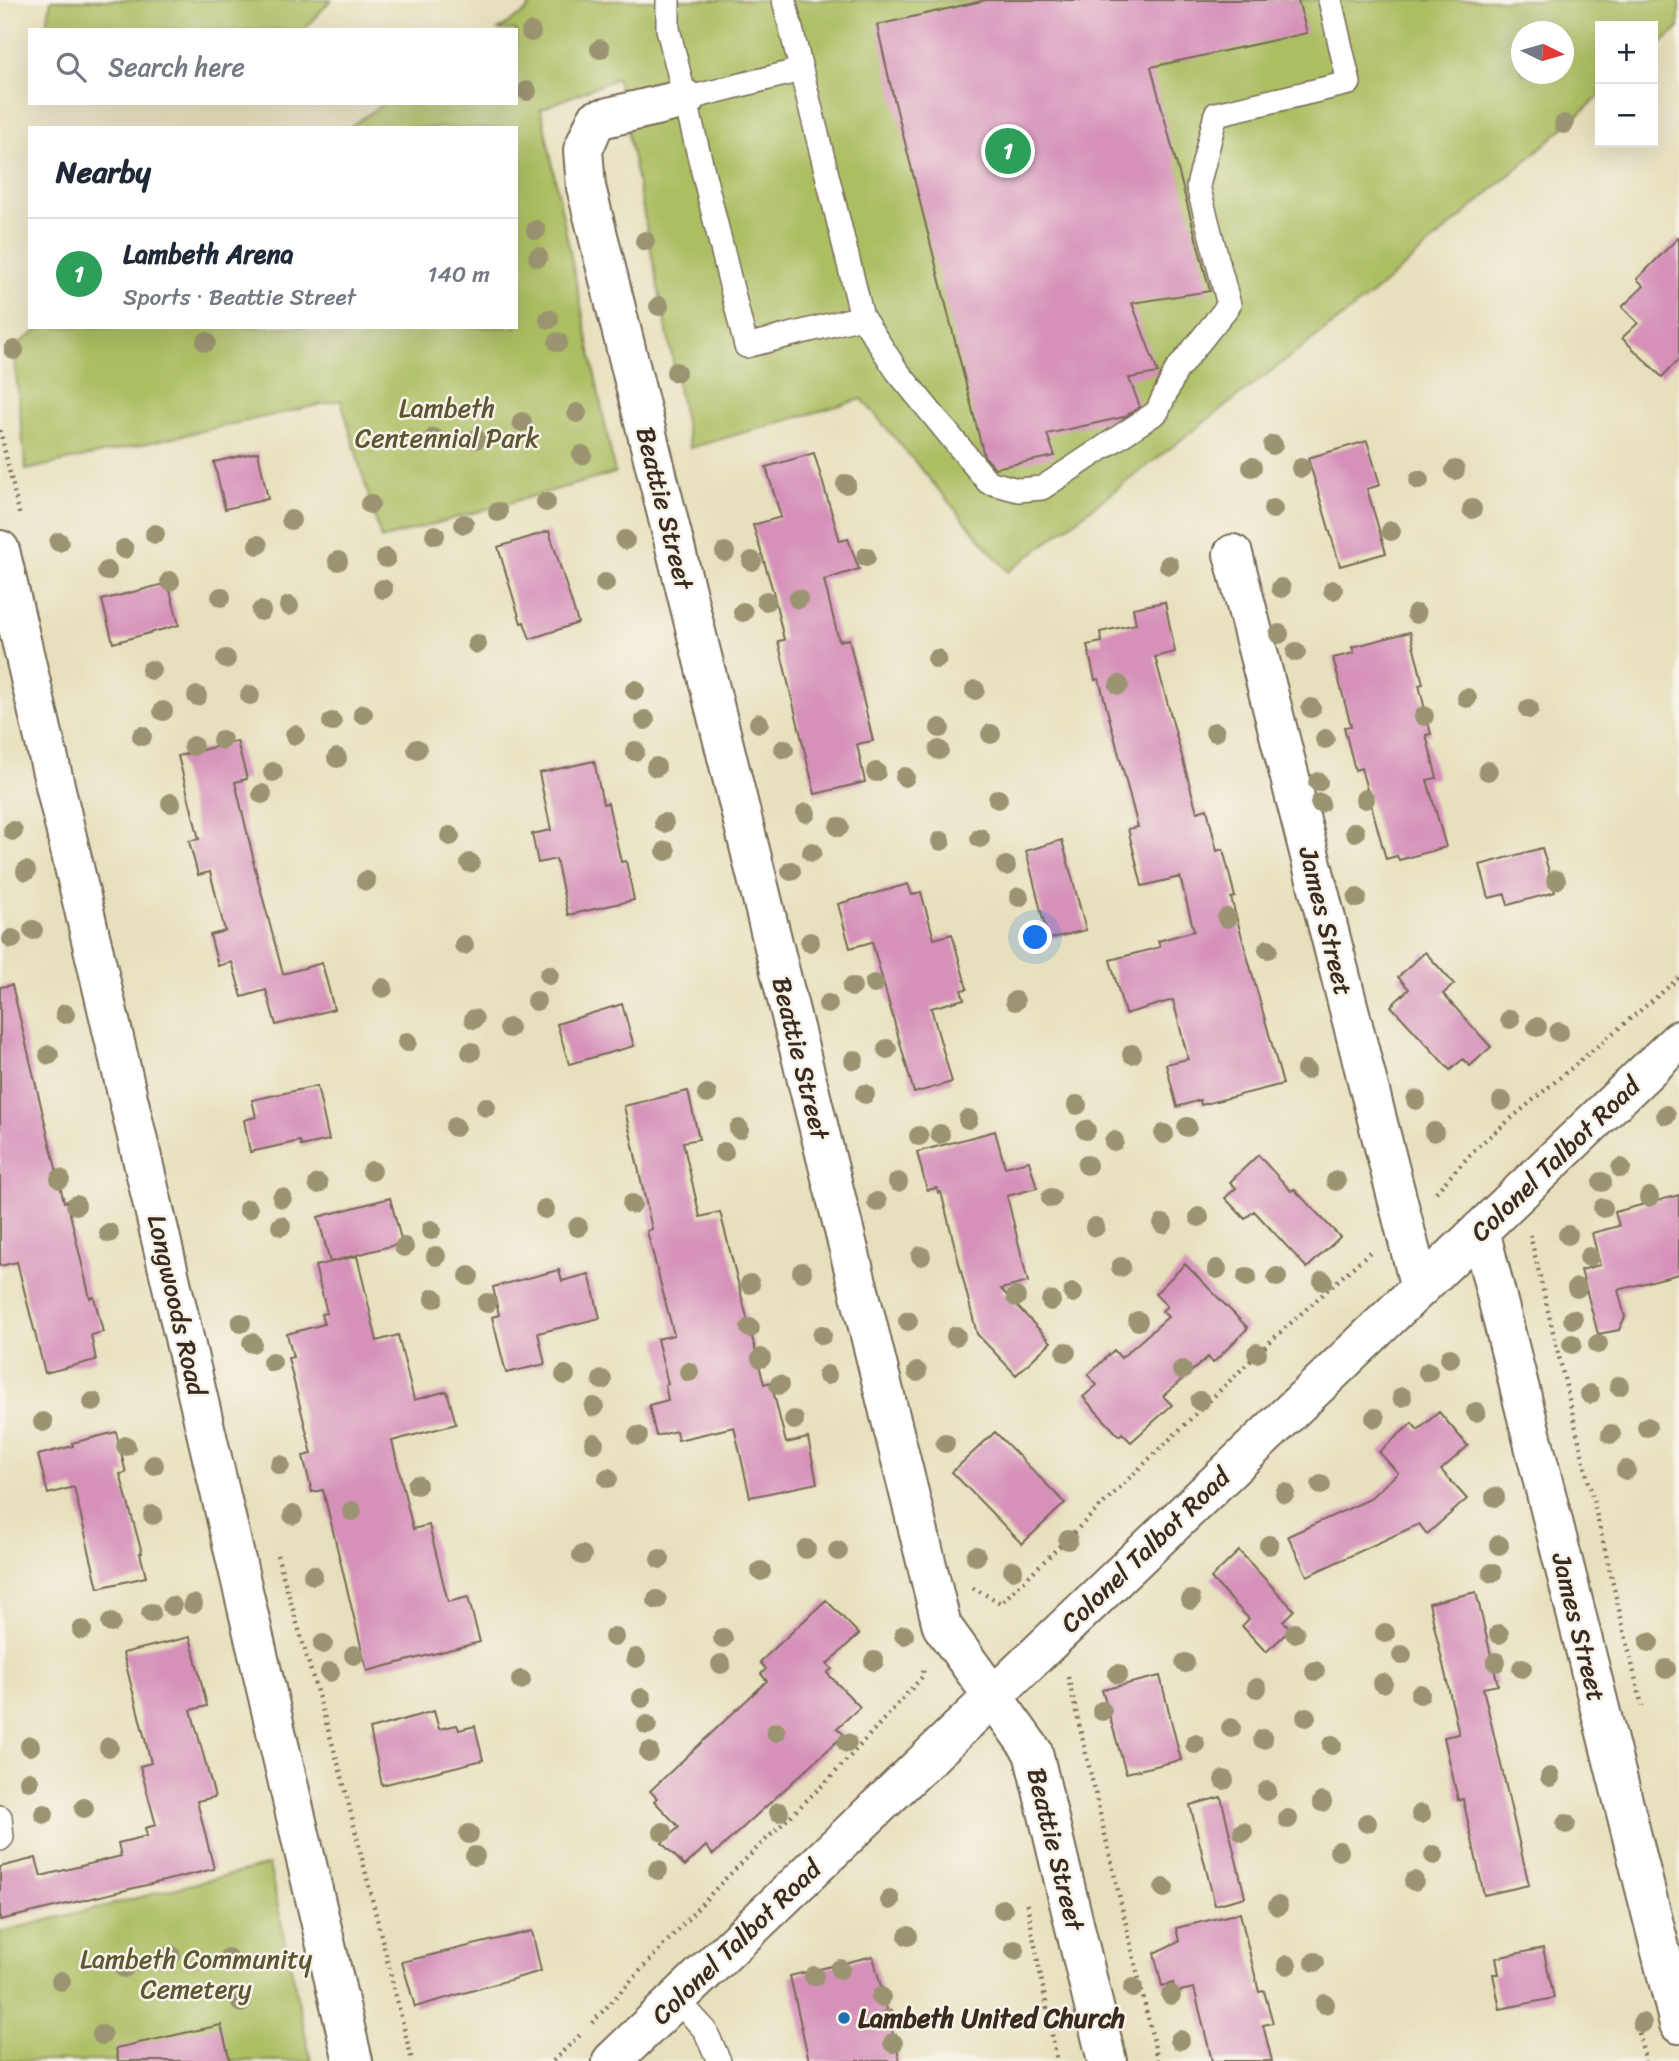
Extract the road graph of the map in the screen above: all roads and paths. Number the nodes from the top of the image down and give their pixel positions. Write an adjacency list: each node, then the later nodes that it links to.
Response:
1 (668, 0): 5 (lane)
2 (784, 0): 4 (lane)
3 (1330, 0): 6 (lane)
4 (801, 70): 5 (lane); 6 (lane)
5 (685, 99): 6 (lane); 18 (street, Beattie Street)
6 (862, 317)
7 (0, 550): 26 (street, Longwoods Road)
8 (1233, 554): 11 (street, James Street)
9 (1679, 978): 11 (path)
10 (1679, 1041): 13 (street, Colonel Talbot Road)
11 (1403, 1222): 14 (street, James Street); 15 (path)
12 (1528, 1228): 19 (path)
13 (1480, 1230): 14 (street, Colonel Talbot Road); 25 (street, James Street)
14 (1420, 1288): 18 (street, Colonel Talbot Road)
15 (970, 1575)
16 (923, 1664): 27 (path)
17 (1067, 1672): 32 (path)
18 (991, 1697): 23 (street, Colonel Talbot Road); 31 (street, Beattie Street)
19 (1644, 1712)
20 (0, 1817): 21 (lane)
21 (0, 1839)
22 (1026, 1897): 30 (path)
23 (677, 1999): 28 (street, Colonel Talbot Road); 29 (lane)
24 (1636, 2021): 33 (path)
25 (1679, 2024)
26 (353, 2061)
27 (553, 2061)
28 (612, 2061)
29 (719, 2061)
30 (1057, 2061)
31 (1107, 2061)
32 (1158, 2061)
33 (1646, 2061)

